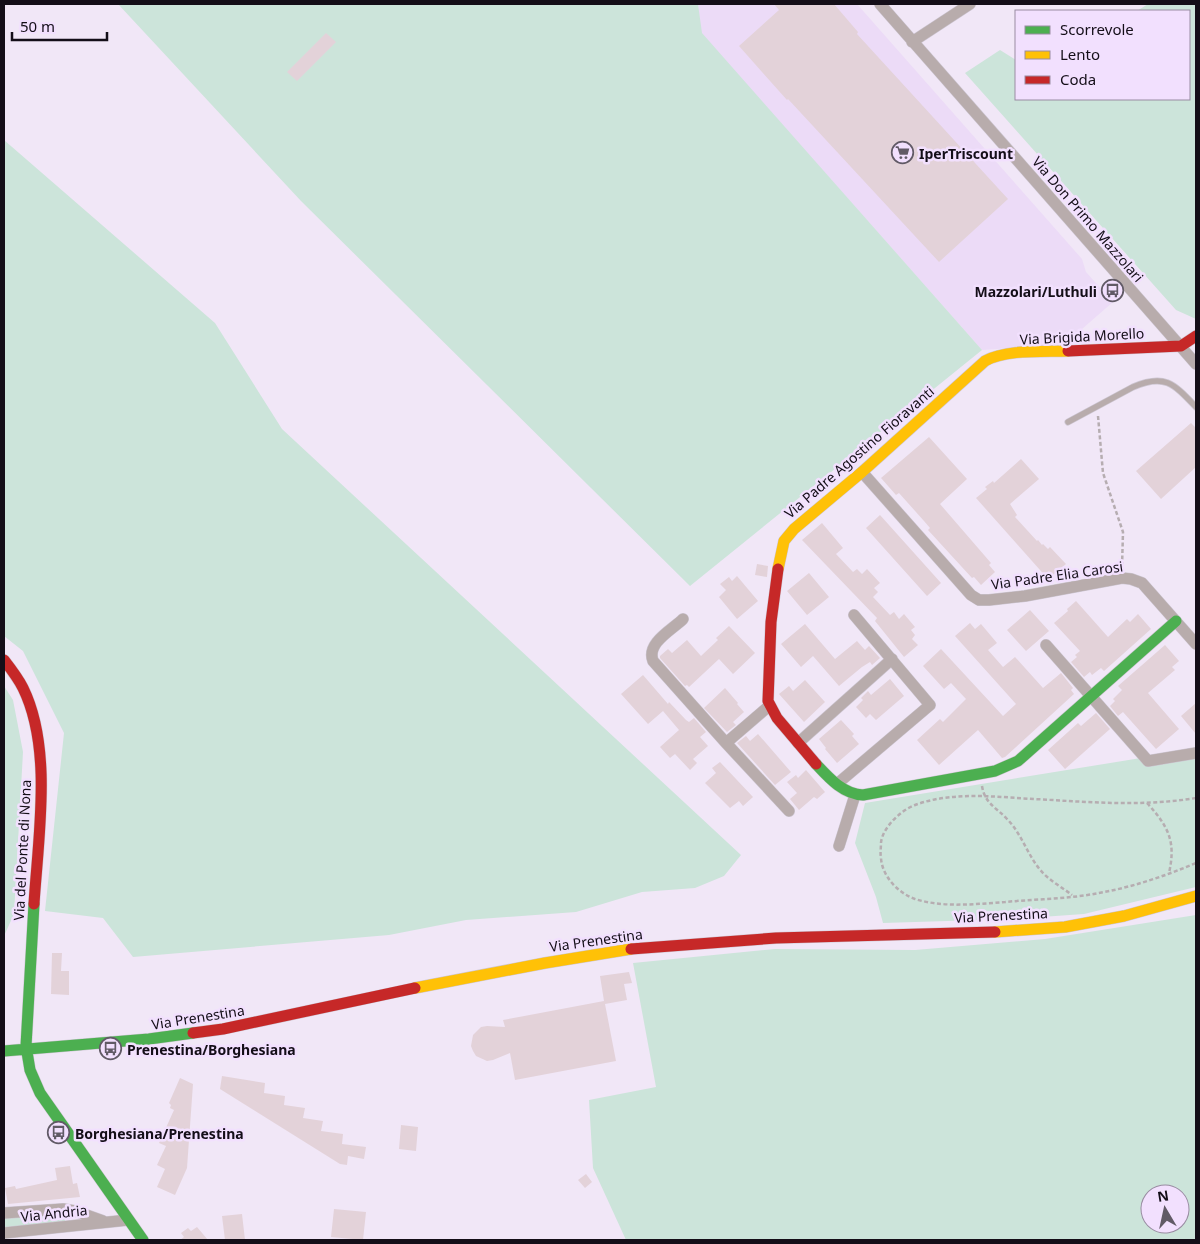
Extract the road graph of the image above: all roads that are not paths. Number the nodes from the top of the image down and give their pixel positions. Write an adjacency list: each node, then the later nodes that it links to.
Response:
1 (880, 4): 3 (street, Via Don Primo Mazzolari)
2 (970, 4): 3 (street)
3 (912, 42): 5 (street, Via Don Primo Mazzolari)
4 (1196, 336): 5 (main road)
5 (1180, 346): 6 (main road, Via Brigida Morello); 7 (street, Via Don Primo Mazzolari)
6 (985, 361): 10 (main road, Via Padre Agostino Fioravanti)
7 (1196, 364)
8 (1196, 407): 9 (lane)
9 (1068, 422)
10 (862, 472): 13 (street, Via Padre Elia Carosi); 19 (main road, Via Padre Agostino Fioravanti)
11 (854, 615): 17 (street)
12 (683, 619): 21 (street)
13 (1176, 621): 14 (street, Via Padre Elia Carosi); 18 (main road)
14 (1196, 644)
15 (1046, 645): 18 (street)
16 (4, 660): 28 (main road, Via del Ponte di Nona)
17 (892, 660): 20 (street); 23 (street)
18 (1091, 698): 22 (street); 24 (main road)
19 (769, 706): 20 (main road); 21 (street)
20 (798, 742): 23 (main road)
21 (726, 743): 25 (street)
22 (1196, 753)
23 (836, 784): 24 (main road)
24 (855, 795): 26 (street)
25 (789, 811)
26 (839, 846)
27 (1196, 896): 28 (main road, Via Prenestina)
28 (26, 1049): 29 (main road, Via Prenestina); 31 (main road, Via del Ponte di Nona)
29 (4, 1051)
30 (4, 1213): 32 (street, Via Andria)
31 (128, 1220): 32 (street, Via Andria); 34 (main road, Via del Ponte di Nona)
32 (107, 1222): 33 (street, Via Andria)
33 (4, 1233)
34 (143, 1240)

